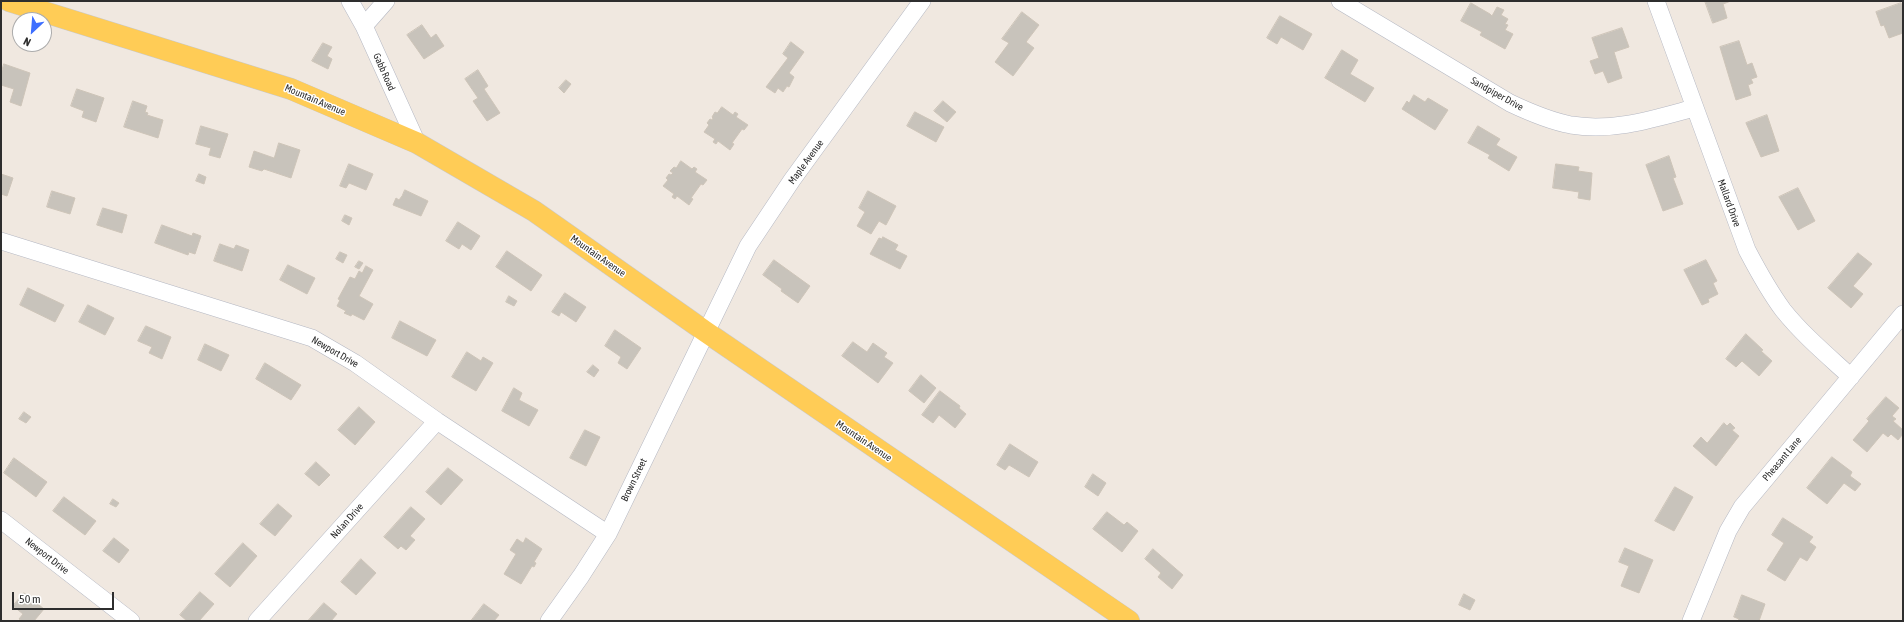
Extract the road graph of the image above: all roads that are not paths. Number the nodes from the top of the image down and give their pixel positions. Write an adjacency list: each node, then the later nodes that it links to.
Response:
1 (9, 1): 9 (main road, Mountain Avenue)
2 (350, 1): 7 (street, Gabb Road)
3 (386, 1): 7 (street)
4 (922, 1): 12 (street, Maple Avenue)
5 (1340, 1): 8 (street, Sandpiper Drive)
6 (1656, 1): 8 (street, Mallard Drive)
7 (364, 26): 9 (street, Gabb Road)
8 (1694, 108): 13 (street, Mallard Drive)
9 (416, 143): 12 (main road, Mountain Avenue)
10 (1, 241): 14 (street, Newport Drive)
11 (1903, 314): 13 (street, Pheasant Lane)
12 (706, 332): 16 (street, Brown Street); 20 (main road, Mountain Avenue)
13 (1851, 377): 21 (street, Pheasant Lane)
14 (437, 421): 16 (street, Newport Drive); 18 (street, Nolan Drive)
15 (1, 520): 17 (street, Newport Drive)
16 (608, 534): 19 (street, Brown Street)
17 (131, 621)
18 (257, 621)
19 (549, 621)
20 (1129, 621)
21 (1691, 621)

